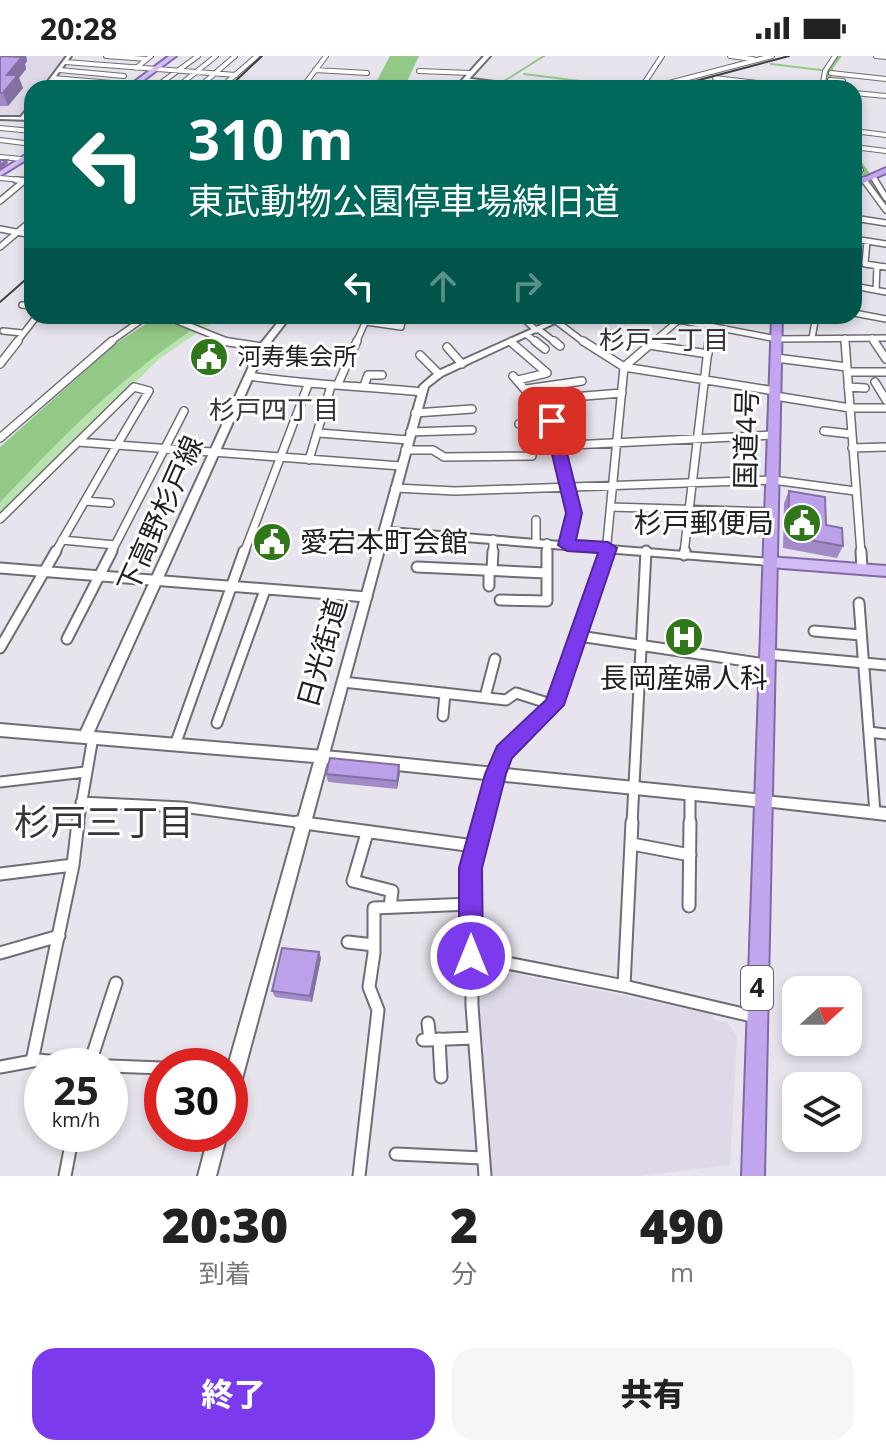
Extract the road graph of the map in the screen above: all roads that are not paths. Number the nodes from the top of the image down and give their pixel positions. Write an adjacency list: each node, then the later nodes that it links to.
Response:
1 (69, 56): 21 (street)
2 (106, 56): 3 (street)
3 (112, 56): 17 (street)
4 (173, 56): 24 (main road)
5 (198, 56): 27 (street)
6 (216, 56): 29 (street)
7 (226, 56): 8 (street)
8 (235, 56): 33 (street)
9 (257, 56): 34 (street)
10 (326, 56): 26 (street)
11 (487, 56): 36 (main road)
12 (662, 56): 50 (street)
13 (730, 56): 20 (street)
14 (772, 56): 20 (street)
15 (835, 56): 53 (street)
16 (876, 56): 18 (street)
17 (134, 57): 19 (street)
18 (886, 57)
19 (149, 58): 23 (street)
20 (758, 60): 51 (street)
21 (65, 62): 23 (street); 25 (street)
22 (347, 63): 30 (street)
23 (137, 67): 24 (street); 35 (street)
24 (157, 69): 27 (street); 42 (main road)
25 (59, 70): 35 (street); 37 (street)
26 (315, 70): 30 (street); 47 (street)
27 (179, 71): 29 (street); 43 (street)
28 (419, 71): 36 (street)
29 (197, 72): 33 (street); 44 (street)
30 (341, 72): 31 (street)
31 (367, 73)
32 (831, 73): 39 (street)
33 (217, 74): 34 (street); 45 (street)
34 (236, 75): 46 (street)
35 (124, 76): 41 (street)
36 (469, 76): 48 (main road); 49 (street)
37 (53, 78): 40 (street)
38 (715, 78): 52 (street)
39 (886, 79)
40 (77, 80)
41 (117, 80)
42 (141, 80)
43 (166, 80)
44 (186, 80)
45 (209, 80)
46 (230, 80)
47 (308, 80)
48 (465, 80)
49 (490, 80)
50 (646, 80)
51 (681, 80)
52 (737, 80)
53 (823, 80)
54 (862, 94): 55 (street)
55 (886, 96)
56 (23, 117): 57 (street)
57 (0, 118)
58 (1, 129): 59 (street)
59 (24, 130)
60 (862, 132): 61 (street)
61 (886, 135)
62 (0, 140): 63 (street)
63 (24, 143)
64 (862, 148): 65 (street)
65 (886, 151)
66 (0, 157): 67 (street)
67 (22, 159): 69 (main road)
68 (885, 171): 71 (highway)
69 (1, 174): 72 (street)
70 (862, 174): 71 (street)
71 (868, 178): 73 (highway); 75 (street); 77 (street)
72 (24, 181)
73 (862, 181)
74 (24, 182): 76 (street)
75 (886, 198)
76 (0, 201)
77 (886, 210)
78 (862, 219): 79 (street)
79 (876, 221): 80 (street); 86 (street)
80 (886, 223)
81 (24, 226): 83 (street)
82 (0, 229): 83 (street)
83 (17, 232): 84 (street); 88 (street)
84 (24, 233)
85 (862, 240): 86 (street)
86 (870, 242): 87 (street); 90 (street)
87 (886, 244)
88 (0, 247)
89 (862, 263): 90 (street)
90 (865, 264): 91 (street)
91 (877, 266): 92 (street); 94 (street)
92 (886, 267)
93 (862, 287): 94 (street)
94 (876, 290): 95 (street)
95 (886, 292)
96 (862, 314): 97 (street)
97 (886, 319)
98 (30, 324): 115 (street)
99 (136, 324): 171 (street)
100 (183, 324): 127 (street)
101 (281, 324): 127 (main road, 下高野杉戸線)
102 (365, 324): 146 (street)
103 (530, 324): 113 (street)
104 (548, 324): 113 (street, 日光街道)
105 (567, 324): 136 (street)
106 (668, 324): 124 (street)
107 (702, 324): 111 (street)
108 (728, 324): 112 (street)
109 (776, 324): 121 (highway, 国道4号 / 4)
110 (815, 324): 117 (street)
111 (711, 326): 112 (street); 130 (street)
112 (727, 329): 121 (street)
113 (537, 330): 116 (street, 日光街道); 126 (street)
114 (3, 331): 115 (street)
115 (22, 333): 125 (street)
116 (527, 335): 122 (street, 日光街道); 129 (street)
117 (812, 338): 118 (street); 121 (street)
118 (845, 338): 119 (street); 137 (street)
119 (872, 338): 120 (street); 133 (street)
120 (886, 338)
121 (777, 339): 132 (highway, 国道4号 / 4)
122 (511, 342): 135 (street, 日光街道); 150 (street)
123 (0, 345): 125 (street)
124 (649, 345): 130 (street); 136 (street)
125 (11, 346): 134 (street)
126 (560, 346)
127 (262, 347): 141 (main road, 下高野杉戸線)
128 (447, 347): 135 (street)
129 (545, 349)
130 (708, 354): 142 (street)
131 (420, 355): 139 (street)
132 (776, 358): 137 (street); 153 (highway, 国道4号 / 4)
133 (886, 359)
134 (0, 364)
135 (462, 364): 139 (street, 日光街道)
136 (624, 367): 142 (street); 152 (street)
137 (847, 370): 138 (street); 148 (street)
138 (886, 372)
139 (439, 374): 151 (street, 日光街道)
140 (382, 375): 147 (street)
141 (249, 376): 145 (street); 181 (main road, 下高野杉戸線)
142 (705, 380): 153 (street); 172 (street)
143 (582, 381): 150 (street)
144 (875, 382): 155 (street)
145 (308, 385): 146 (street); 182 (street)
146 (335, 385): 147 (street); 167 (street)
147 (364, 386): 151 (street)
148 (848, 387): 149 (street); 156 (street)
149 (865, 388)
150 (526, 389): 154 (street)
151 (421, 392): 161 (street, 日光街道)
152 (622, 393): 154 (street); 174 (street)
153 (775, 393): 156 (street); 169 (highway, 国道4号 / 4)
154 (535, 400): 163 (street)
155 (886, 400)
156 (850, 408): 157 (street); 168 (street)
157 (866, 408): 158 (street); 162 (street)
158 (886, 408)
159 (472, 409): 161 (street)
160 (184, 411): 179 (street)
161 (415, 413): 170 (street, 日光街道)
162 (872, 417)
163 (552, 421): 164 (street); 176 (street)
164 (519, 424)
165 (472, 430): 170 (street)
166 (824, 431): 168 (street)
167 (319, 433): 170 (street); 183 (street)
168 (851, 434): 178 (street)
169 (774, 435): 172 (street); 185 (highway, 国道4号 / 4)
170 (409, 436): 180 (street, 日光街道)
171 (0, 438)
172 (697, 438): 174 (street); 186 (street)
173 (78, 442): 175 (street); 175 (street); 196 (street)
174 (617, 442): 176 (street); 187 (street)
175 (117, 445): 179 (street); 191 (street)
176 (559, 445): 180 (street); 188 (street)
177 (886, 447): 178 (street)
178 (852, 448): 190 (street)
179 (165, 449): 181 (street); 202 (street)
180 (405, 450): 184 (street, 日光街道)
181 (214, 452): 182 (street); 216 (main road, 下高野杉戸線)
182 (280, 458): 183 (street); 218 (street)
183 (309, 460): 184 (street)
184 (401, 466): 189 (street, 日光街道)
185 (773, 480): 186 (street); 190 (street); 195 (highway, 国道4号 / 4)
186 (693, 482): 187 (street); 194 (street)
187 (613, 484): 188 (street); 193 (street)
188 (565, 485): 189 (street); 203 (street)
189 (395, 488): 198 (street, 日光街道)
190 (855, 491): 210 (street)
191 (85, 501): 192 (street); 200 (street)
192 (110, 503)
193 (611, 507): 194 (street); 204 (street)
194 (688, 509): 195 (street); 206 (street)
195 (772, 512): 207 (highway, 国道4号 / 4)
196 (0, 519)
197 (536, 520): 201 (street)
198 (384, 531): 199 (street); 220 (street, 日光街道)
199 (493, 539): 201 (street); 211 (street)
200 (62, 540): 202 (street); 213 (street)
201 (542, 543): 203 (street); 214 (street)
202 (115, 545): 215 (street)
203 (567, 545): 204 (street)
204 (608, 548): 205 (street); 225 (street)
205 (646, 551): 206 (street); 227 (street)
206 (684, 555): 207 (street)
207 (769, 562): 210 (main road); 230 (highway, 国道4号 / 4)
208 (417, 567): 211 (street)
209 (0, 568): 213 (street)
210 (862, 569): 212 (main road)
211 (491, 570): 214 (street); 217 (street)
212 (886, 571)
213 (44, 572): 215 (street); 228 (street)
214 (546, 573): 221 (street)
215 (99, 576): 216 (street); 226 (street)
216 (156, 581): 218 (street); 242 (main road, 下高野杉戸線)
217 (489, 586)
218 (231, 587): 219 (street); 243 (street)
219 (265, 590): 220 (street); 238 (street)
220 (367, 597): 233 (street, 日光街道)
221 (500, 600)
222 (859, 603): 224 (street)
223 (814, 631): 224 (street)
224 (861, 635): 231 (street)
225 (579, 636): 227 (street); 236 (street)
226 (67, 639)
227 (642, 646): 230 (street); 248 (street)
228 (0, 648)
229 (495, 659): 235 (street)
230 (766, 659): 231 (street); 250 (highway, 4)
231 (864, 663): 232 (street); 240 (street)
232 (886, 665)
233 (343, 682): 234 (street); 244 (street, 日光街道)
234 (445, 693): 235 (street); 237 (street)
235 (485, 697): 236 (street)
236 (554, 705): 246 (street)
237 (443, 716)
238 (217, 723)
239 (0, 730): 242 (main road)
240 (869, 732): 241 (street); 252 (street)
241 (886, 734)
242 (89, 737): 243 (main road); 245 (street)
243 (175, 745): 244 (main road)
244 (322, 758): 246 (main road); 253 (main road, 日光街道)
245 (85, 772): 247 (street); 251 (street)
246 (495, 774): 248 (main road); 256 (street)
247 (0, 782)
248 (635, 788): 249 (main road); 255 (street)
249 (690, 794): 250 (main road); 257 (street)
250 (764, 801): 252 (street); 270 (highway, 4)
251 (81, 802): 253 (street); 258 (street)
252 (880, 813)
253 (304, 826): 254 (street); 276 (main road, 日光街道)
254 (367, 833): 256 (street); 262 (street)
255 (632, 844): 257 (street); 269 (street)
256 (474, 846): 260 (street)
257 (690, 855): 261 (street)
258 (73, 865): 259 (street); 263 (street)
259 (0, 874)
260 (471, 904): 262 (street); 267 (street)
261 (689, 906)
262 (390, 907): 265 (street)
263 (59, 936): 266 (street); 274 (street)
264 (348, 942): 265 (street)
265 (374, 945): 286 (street)
266 (0, 953)
267 (471, 956): 269 (street); 272 (street)
268 (116, 983): 275 (street)
269 (624, 986): 270 (street)
270 (756, 1017): 288 (highway, 4)
271 (428, 1023): 273 (street)
272 (474, 1038): 273 (street); 283 (street)
273 (431, 1040): 279 (street)
274 (35, 1048)
275 (95, 1048)
276 (239, 1048)
277 (24, 1062): 278 (street)
278 (0, 1067)
279 (441, 1077)
280 (70, 1152): 284 (street)
281 (213, 1152): 285 (main road)
282 (396, 1154): 283 (street)
283 (483, 1158): 287 (street)
284 (65, 1176)
285 (207, 1176)
286 (359, 1176)
287 (485, 1176)
288 (753, 1176)

